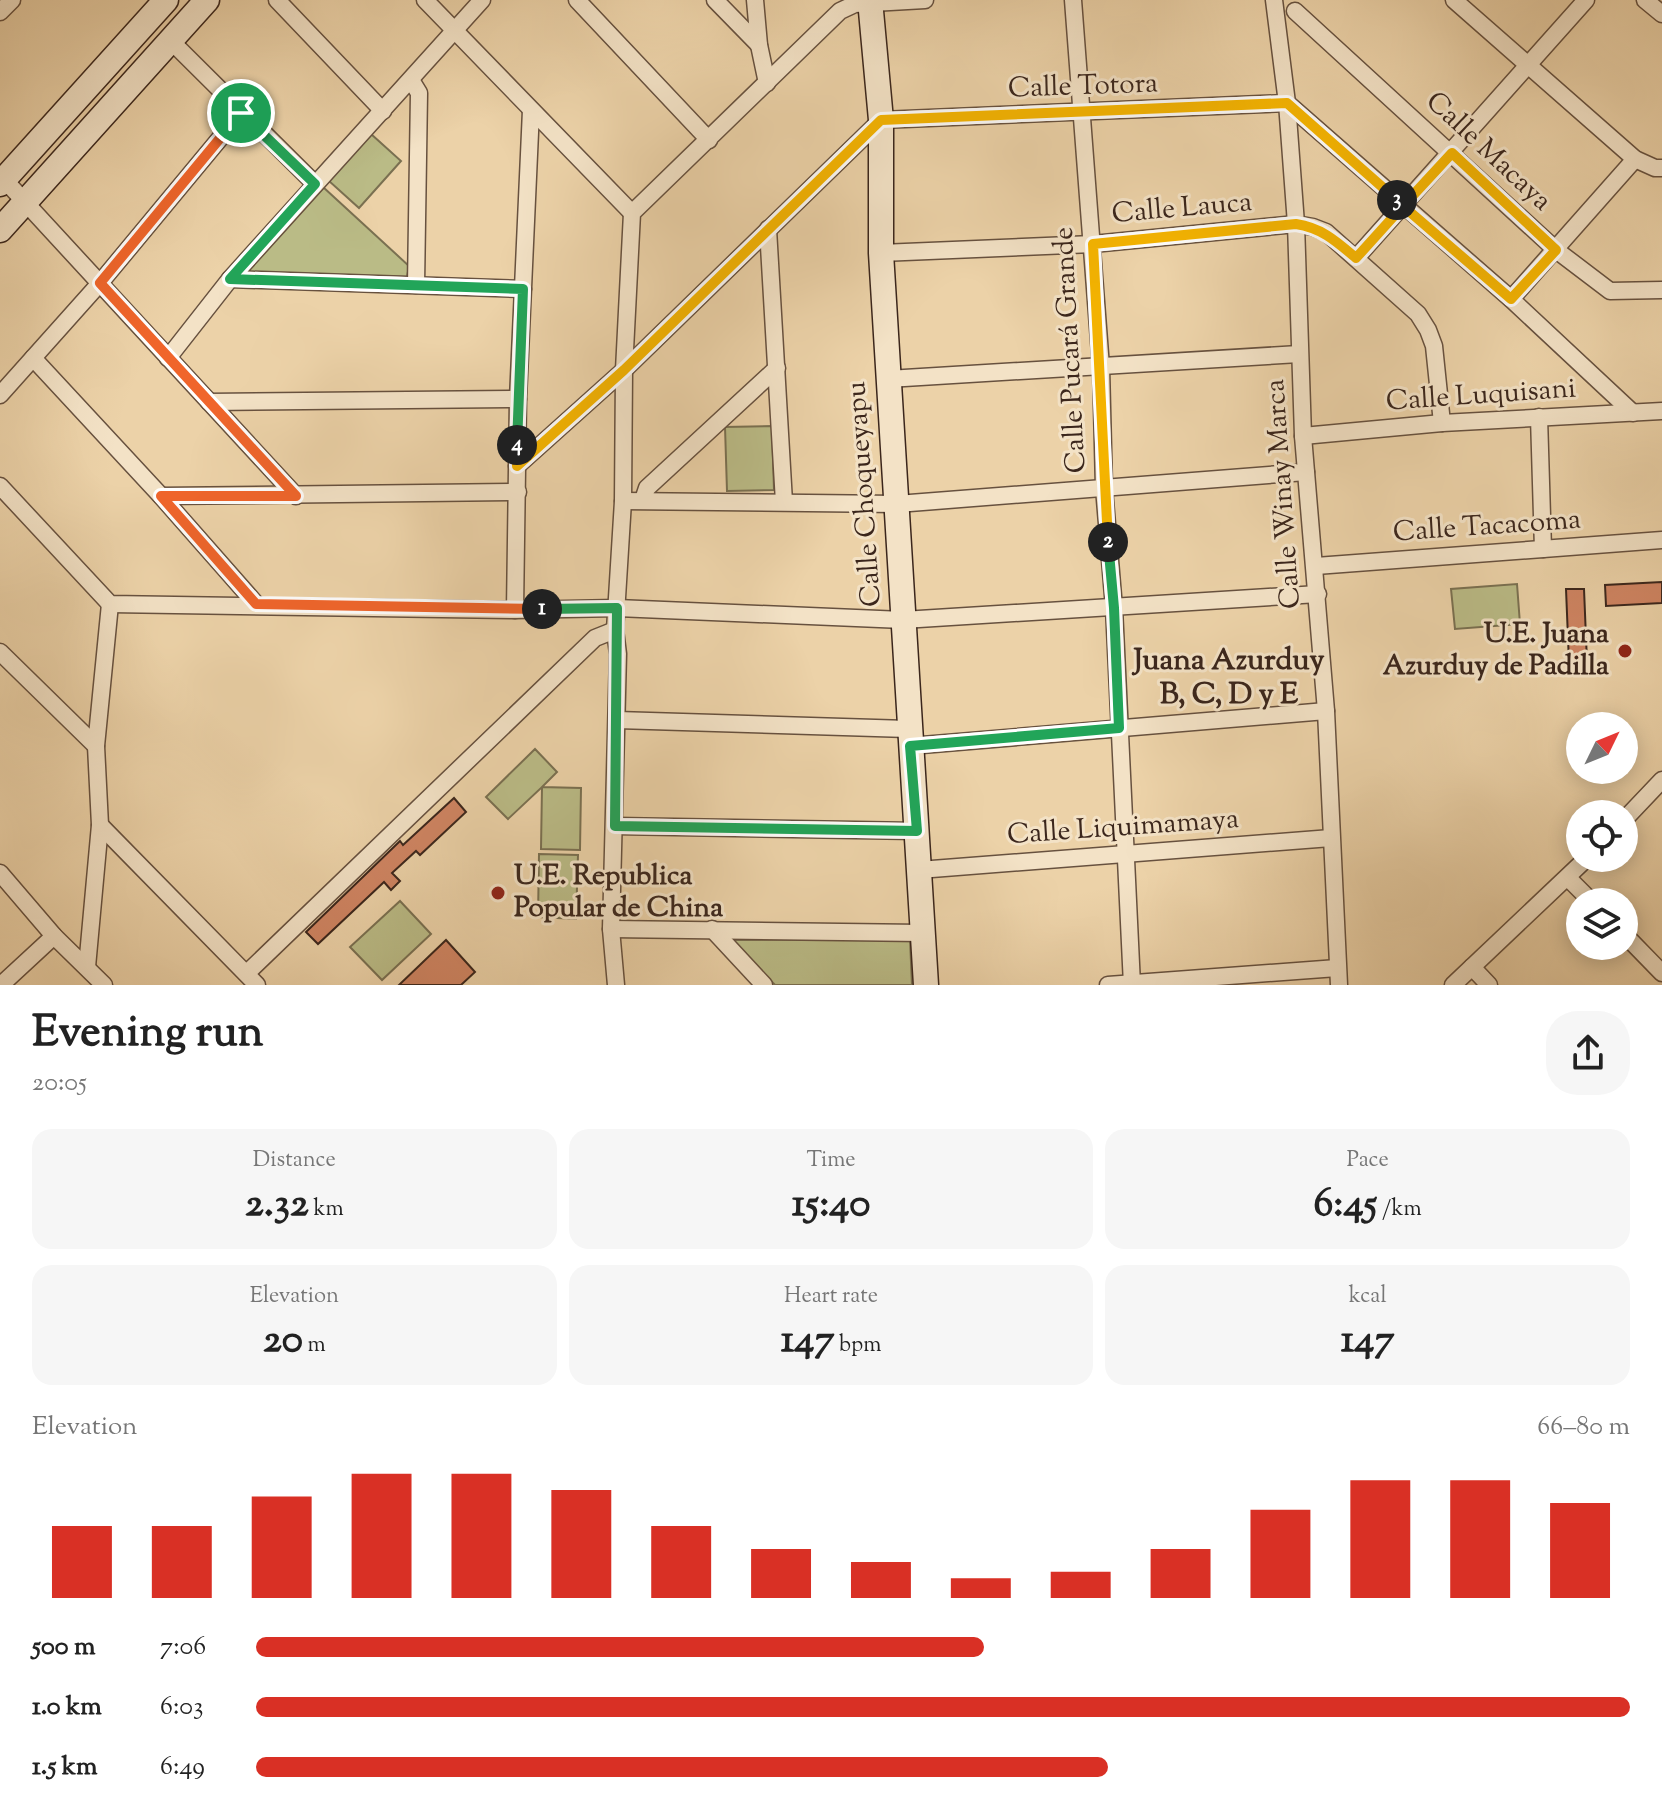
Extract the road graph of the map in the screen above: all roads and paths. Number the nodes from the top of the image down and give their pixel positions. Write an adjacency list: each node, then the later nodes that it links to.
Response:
1 (12, 0): 18 (street)
2 (166, 0): 36 (street)
3 (207, 0): 21 (street)
4 (277, 0): 28 (street)
5 (425, 0): 20 (street)
6 (482, 0): 20 (street)
7 (577, 0): 32 (street)
8 (715, 0): 22 (street)
9 (755, 0): 22 (street)
10 (925, 0): 15 (street)
11 (1073, 0): 30 (street, Calle Pucará Grande)
12 (1454, 0): 23 (street)
13 (1586, 0): 23 (street)
14 (1645, 0): 19 (street)
15 (870, 2): 25 (street); 31 (street, Calle Choqueyapu)
16 (1275, 6): 17 (street); 26 (street, Calle Winay Marca)
17 (1300, 6): 33 (street, Calle Macaya)
18 (0, 12)
19 (1662, 14)
20 (454, 30): 24 (street); 27 (street)
21 (170, 40): 29 (street); 38 (street)
22 (759, 45): 25 (street)
23 (1529, 64): 33 (street); 34 (street)
24 (411, 80): 28 (street); 50 (street)
25 (767, 83): 32 (street)
26 (1287, 103): 30 (street, Calle Totora); 39 (street); 41 (street, Calle Winay Marca)
27 (531, 110): 40 (street); 51 (street)
28 (383, 111): 37 (street)
29 (241, 113): 37 (street); 49 (street)
30 (1082, 113): 31 (street, Calle Totora); 44 (street, Calle Pucará Grande)
31 (881, 120): 42 (street); 46 (street, Calle Choqueyapu)
32 (709, 140): 40 (street)
33 (1452, 153): 39 (street); 45 (street, Calle Macaya)
34 (1635, 159): 35 (street); 45 (street)
35 (1662, 168)
36 (1, 180): 38 (street)
37 (315, 184): 48 (street)
38 (25, 203): 43 (street); 49 (street)
39 (1403, 206): 47 (street); 53 (street)
40 (632, 213): 59 (street)
41 (1296, 224): 44 (street, Calle Lauca); 47 (street); 54 (street, Calle Winay Marca)
42 (768, 229): 58 (street); 59 (street)
43 (0, 230)
44 (1093, 244): 46 (street, Calle Lauca); 57 (street, Calle Pucará Grande)
45 (1556, 250): 52 (street, Calle Macaya); 53 (street)
46 (881, 253): 60 (street, Calle Choqueyapu)
47 (1356, 258): 67 (street)
48 (230, 279): 50 (street); 56 (street)
49 (100, 283): 55 (street); 56 (street)
50 (416, 285): 51 (street)
51 (523, 289): 62 (street)
52 (1662, 290)
53 (1511, 299): 65 (street)
54 (1299, 354): 57 (street); 68 (street, Calle Winay Marca)
55 (33, 358): 61 (street); 74 (street)
56 (168, 358): 63 (street)
57 (1101, 367): 60 (street); 72 (street, Calle Pucará Grande)
58 (777, 368): 76 (street); 78 (street)
59 (624, 370): 69 (street); 77 (street)
60 (888, 379): 79 (street, Calle Choqueyapu)
61 (0, 395)
62 (518, 399): 63 (street); 69 (street)
63 (209, 402): 75 (street)
64 (1662, 411): 65 (street, Calle Luquisani)
65 (1633, 413): 66 (street, Calle Luquisani)
66 (1539, 417): 67 (street, Calle Luquisani); 81 (street)
67 (1442, 423): 68 (street, Calle Luquisani)
68 (1303, 436): 70 (street, Calle Winay Marca)
69 (517, 466): 73 (street)
70 (1306, 472): 72 (street); 82 (street, Calle Winay Marca)
71 (0, 486): 84 (street)
72 (1104, 488): 79 (street); 87 (street, Calle Pucará Grande)
73 (518, 492): 75 (street); 88 (street)
74 (161, 496): 75 (street); 85 (street)
75 (296, 496)
76 (643, 500): 77 (street); 78 (street)
77 (623, 501): 86 (street)
78 (784, 502): 79 (street)
79 (897, 504): 89 (street, Calle Choqueyapu)
80 (1662, 540): 81 (street, Calle Tacacoma)
81 (1543, 549): 82 (street, Calle Tacacoma)
82 (1316, 566): 83 (street, Calle Winay Marca)
83 (1318, 594): 87 (street); 92 (street, Calle Winay Marca)
84 (110, 604): 85 (street); 96 (street)
85 (256, 604): 88 (street)
86 (617, 608): 88 (street); 89 (street); 90 (street)
87 (1114, 608): 89 (street); 94 (street, Calle Pucará Grande)
88 (515, 610)
89 (903, 620): 95 (street, Calle Choqueyapu)
90 (615, 630): 93 (street); 118 (street)
91 (0, 652): 96 (street)
92 (1326, 711): 94 (street); 102 (street, Calle Winay Marca)
93 (617, 720): 95 (street); 100 (street)
94 (1119, 728): 95 (street); 103 (street, Calle Pucará Grande)
95 (909, 737): 101 (street, Calle Choqueyapu)
96 (96, 746): 99 (street)
97 (1660, 785): 98 (street)
98 (1638, 806)
99 (100, 825): 114 (street); 118 (street)
100 (615, 826): 101 (street); 109 (street)
101 (917, 831): 104 (street, Calle Choqueyapu)
102 (1331, 838): 103 (street, Calle Liquimamaya); 117 (street, Calle Winay Marca)
103 (1125, 855): 104 (street, Calle Liquimamaya); 119 (street, Calle Pucará Grande)
104 (919, 870): 111 (street, Calle Choqueyapu)
105 (1574, 872): 107 (street)
106 (0, 873): 112 (street)
107 (1568, 878): 108 (street); 115 (street)
108 (1578, 888)
109 (611, 929): 110 (street); 122 (street)
110 (712, 929): 111 (street); 123 (street)
111 (922, 933): 124 (street, Calle Choqueyapu)
112 (54, 936): 114 (street); 120 (street)
113 (1638, 948): 116 (street)
114 (87, 967): 121 (street)
115 (1472, 967): 126 (street); 127 (street)
116 (1662, 973)
117 (1338, 976): 119 (street)
118 (252, 979)
119 (1132, 984): 125 (street)
120 (1, 985)
121 (104, 985)
122 (616, 985)
123 (764, 985)
124 (926, 985)
125 (1108, 985)
126 (1453, 985)
127 (1489, 985)

